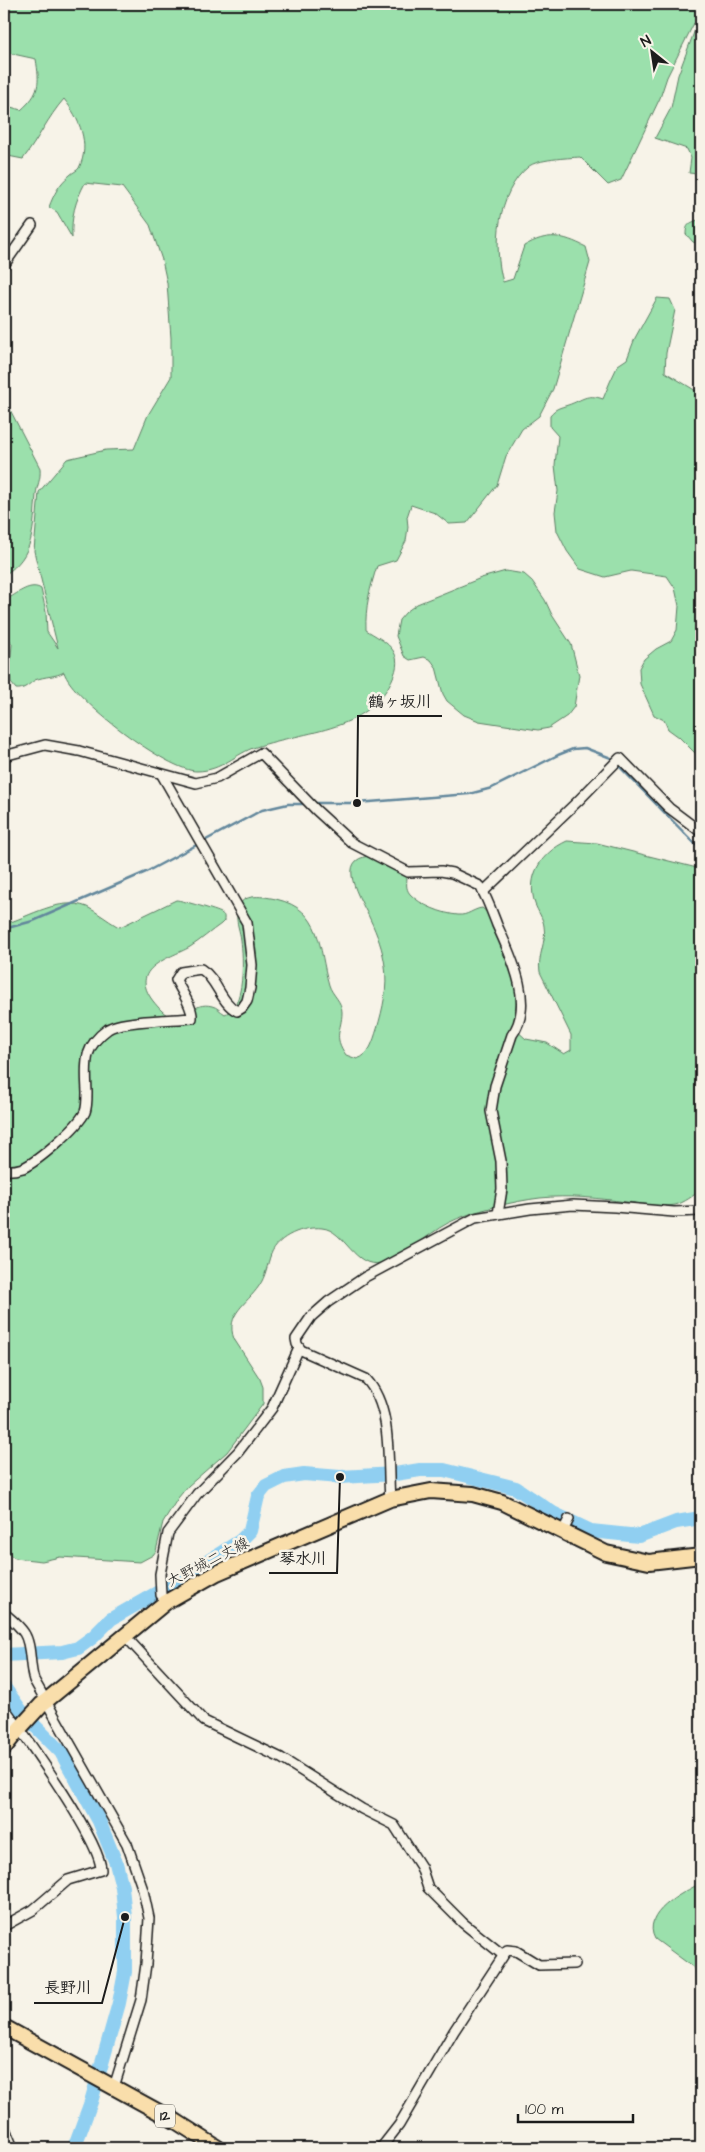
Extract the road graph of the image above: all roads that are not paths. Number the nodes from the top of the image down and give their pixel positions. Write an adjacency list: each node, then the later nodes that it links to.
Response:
1 (32, 225): 2 (street)
2 (4, 265)
3 (4, 756): 4 (street)
4 (162, 775): 6 (street); 7 (street)
5 (701, 832): 6 (street)
6 (483, 892): 9 (street)
7 (4, 1170)
8 (701, 1211): 9 (street)
9 (498, 1214): 10 (street)
10 (299, 1348): 11 (street); 13 (street)
11 (390, 1499): 12 (main road, 大野城二丈線); 13 (main road, 大野城二丈線)
12 (701, 1556)
13 (164, 1598): 15 (main road, 大野城二丈線)
14 (4, 1613): 16 (street)
15 (126, 1637): 16 (main road, 大野城二丈線); 21 (street)
16 (43, 1704): 18 (main road, 大野城二丈線); 24 (street)
17 (4, 1707): 18 (street)
18 (20, 1728): 19 (main road); 20 (street)
19 (4, 1748)
20 (4, 1926)
21 (503, 1954): 22 (street); 28 (street)
22 (575, 1964)
23 (4, 2027): 24 (main road, 12)
24 (112, 2086): 27 (main road, 12)
25 (4, 2126): 26 (street)
26 (13, 2148)
27 (218, 2148)
28 (381, 2148)

